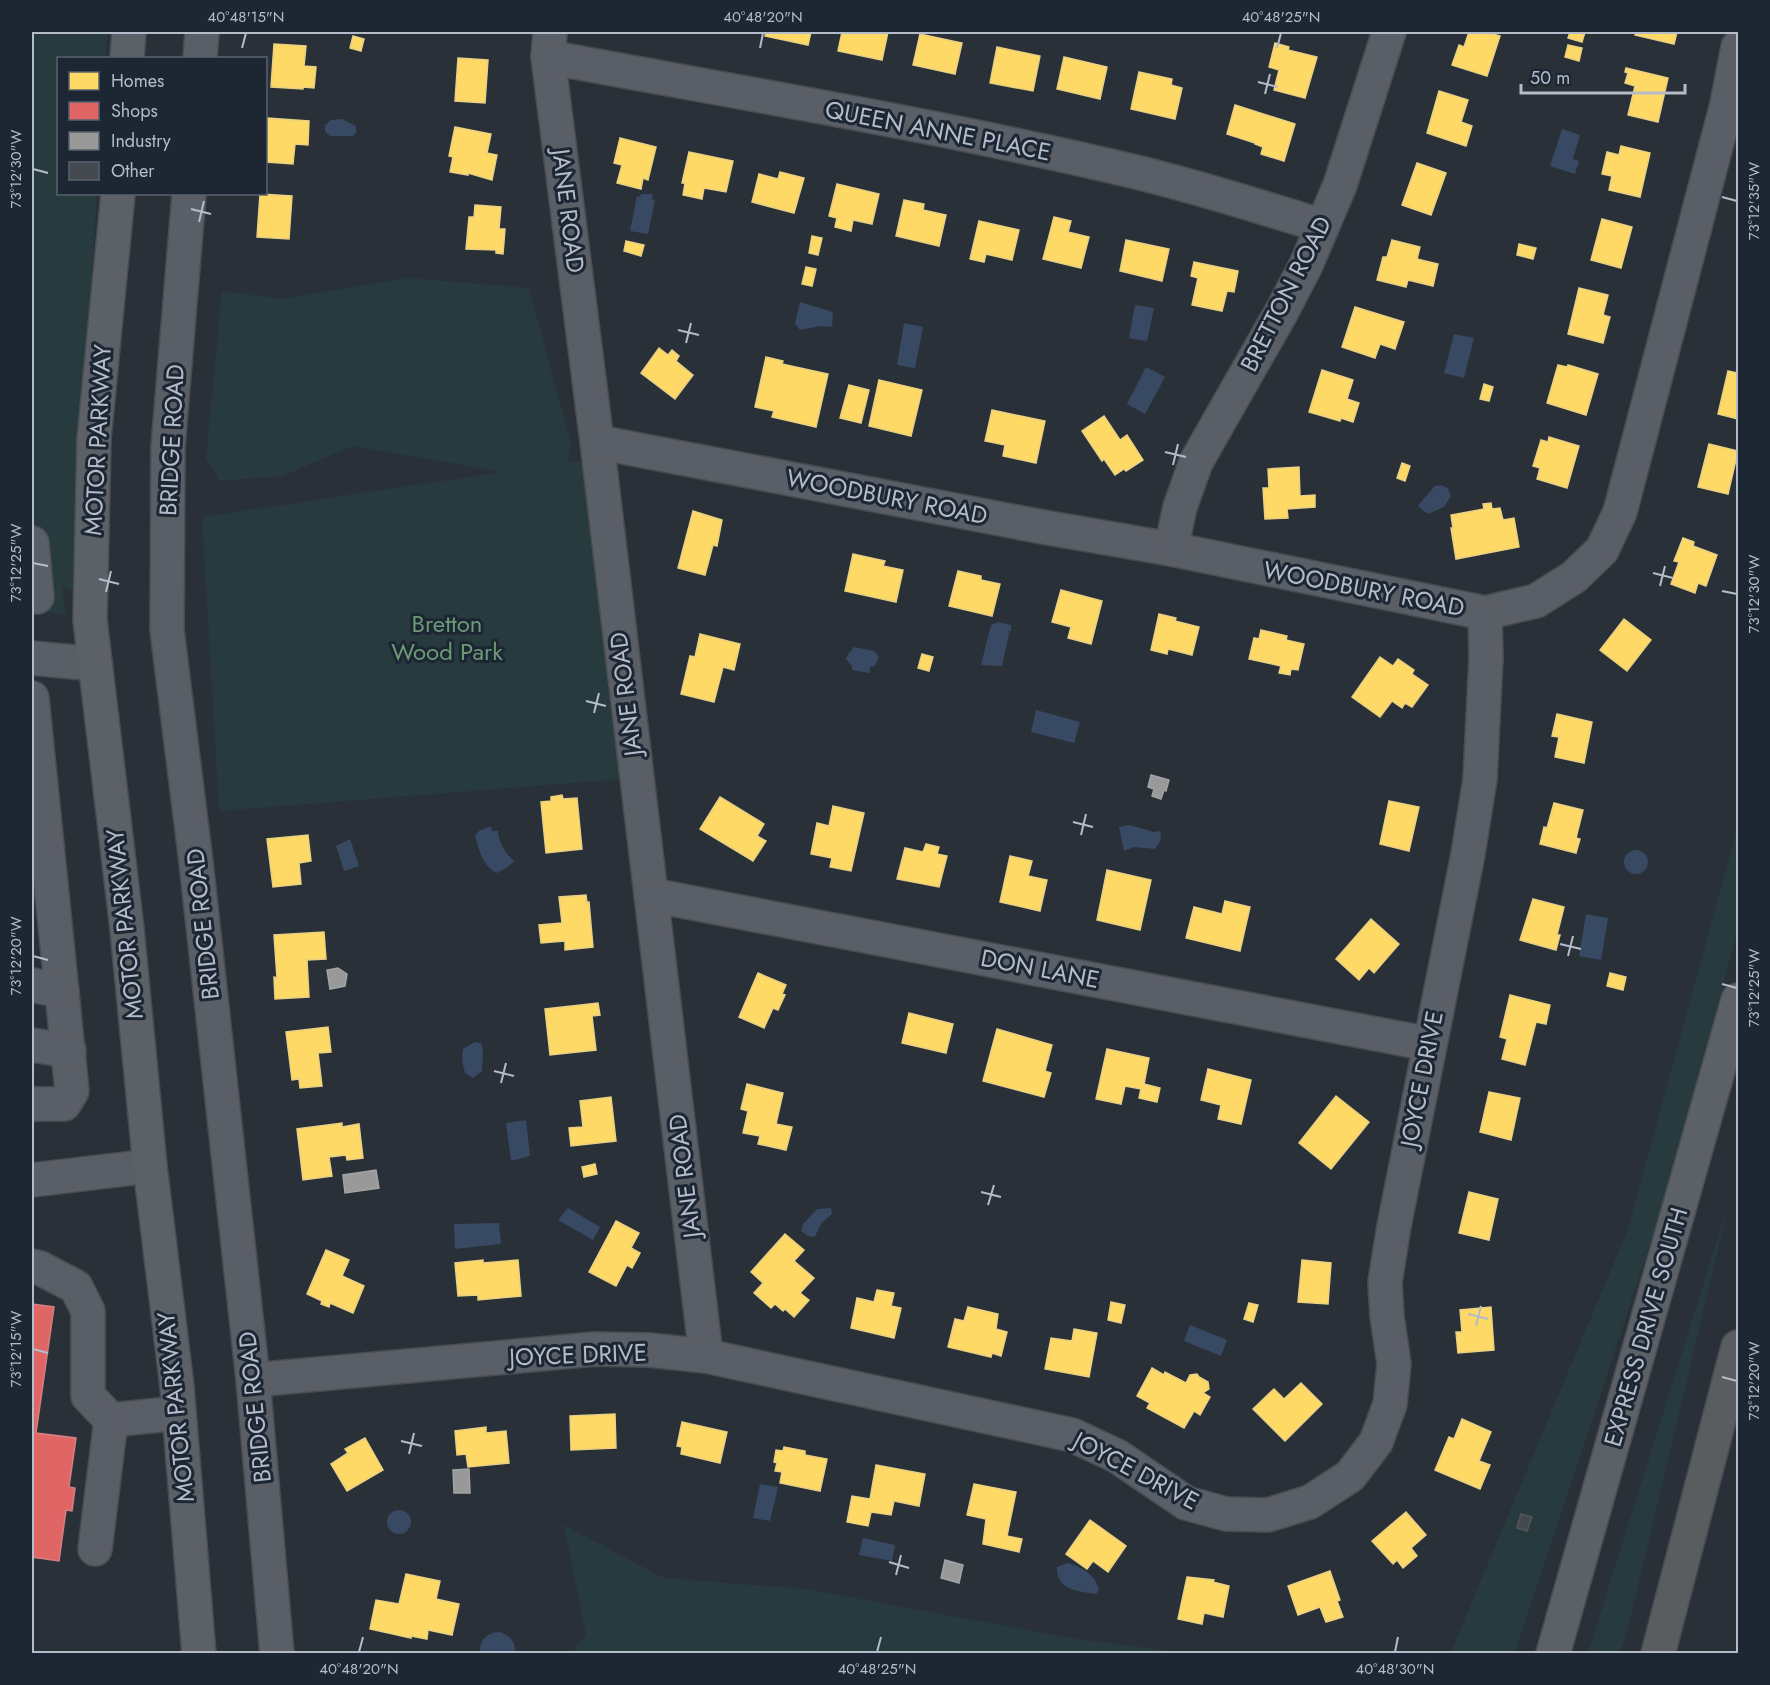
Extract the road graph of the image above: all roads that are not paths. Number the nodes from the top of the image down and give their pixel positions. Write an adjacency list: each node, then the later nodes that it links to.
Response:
1 (129, 32): 6 (main road)
2 (202, 32): 7 (street)
3 (1389, 32): 10 (street, BRETTON ROAD)
4 (549, 44): 10 (street, QUEEN ANNE PLACE); 11 (street, JANE ROAD)
5 (1738, 47): 15 (street, WOODBURY ROAD)
6 (127, 57)
7 (200, 57)
8 (118, 195): 17 (main road, MOTOR PARKWAY)
9 (189, 195): 34 (street, BRIDGE ROAD)
10 (1322, 226): 13 (street, BRETTON ROAD)
11 (597, 442): 13 (street, WOODBURY ROAD); 21 (street, JANE ROAD)
12 (32, 543): 14 (street)
13 (1171, 549): 15 (street, WOODBURY ROAD)
14 (32, 596)
15 (1485, 613): 25 (street, JOYCE DRIVE)
16 (32, 658): 17 (street)
17 (95, 664): 29 (main road, MOTOR PARKWAY)
18 (32, 698): 19 (street)
19 (37, 802): 20 (street)
20 (40, 864): 22 (street)
21 (651, 895): 25 (street, DON LANE); 33 (street, JANE ROAD)
22 (43, 925): 23 (street)
23 (47, 988): 27 (street)
24 (1738, 1000): 40 (main road, EXPRESS DRIVE SOUTH)
25 (1429, 1044): 33 (street, JOYCE DRIVE)
26 (32, 1045): 27 (street)
27 (69, 1051): 28 (street)
28 (32, 1104)
29 (150, 1166): 30 (street); 35 (main road, MOTOR PARKWAY)
30 (32, 1180)
31 (32, 1266): 36 (street)
32 (1738, 1347): 41 (highway)
33 (706, 1356): 34 (street, JOYCE DRIVE)
34 (253, 1380): 39 (street, BRIDGE ROAD)
35 (179, 1413): 36 (street); 38 (main road, MOTOR PARKWAY)
36 (111, 1420): 37 (street)
37 (95, 1549)
38 (199, 1653)
39 (277, 1653)
40 (1553, 1653)
41 (1658, 1653)

